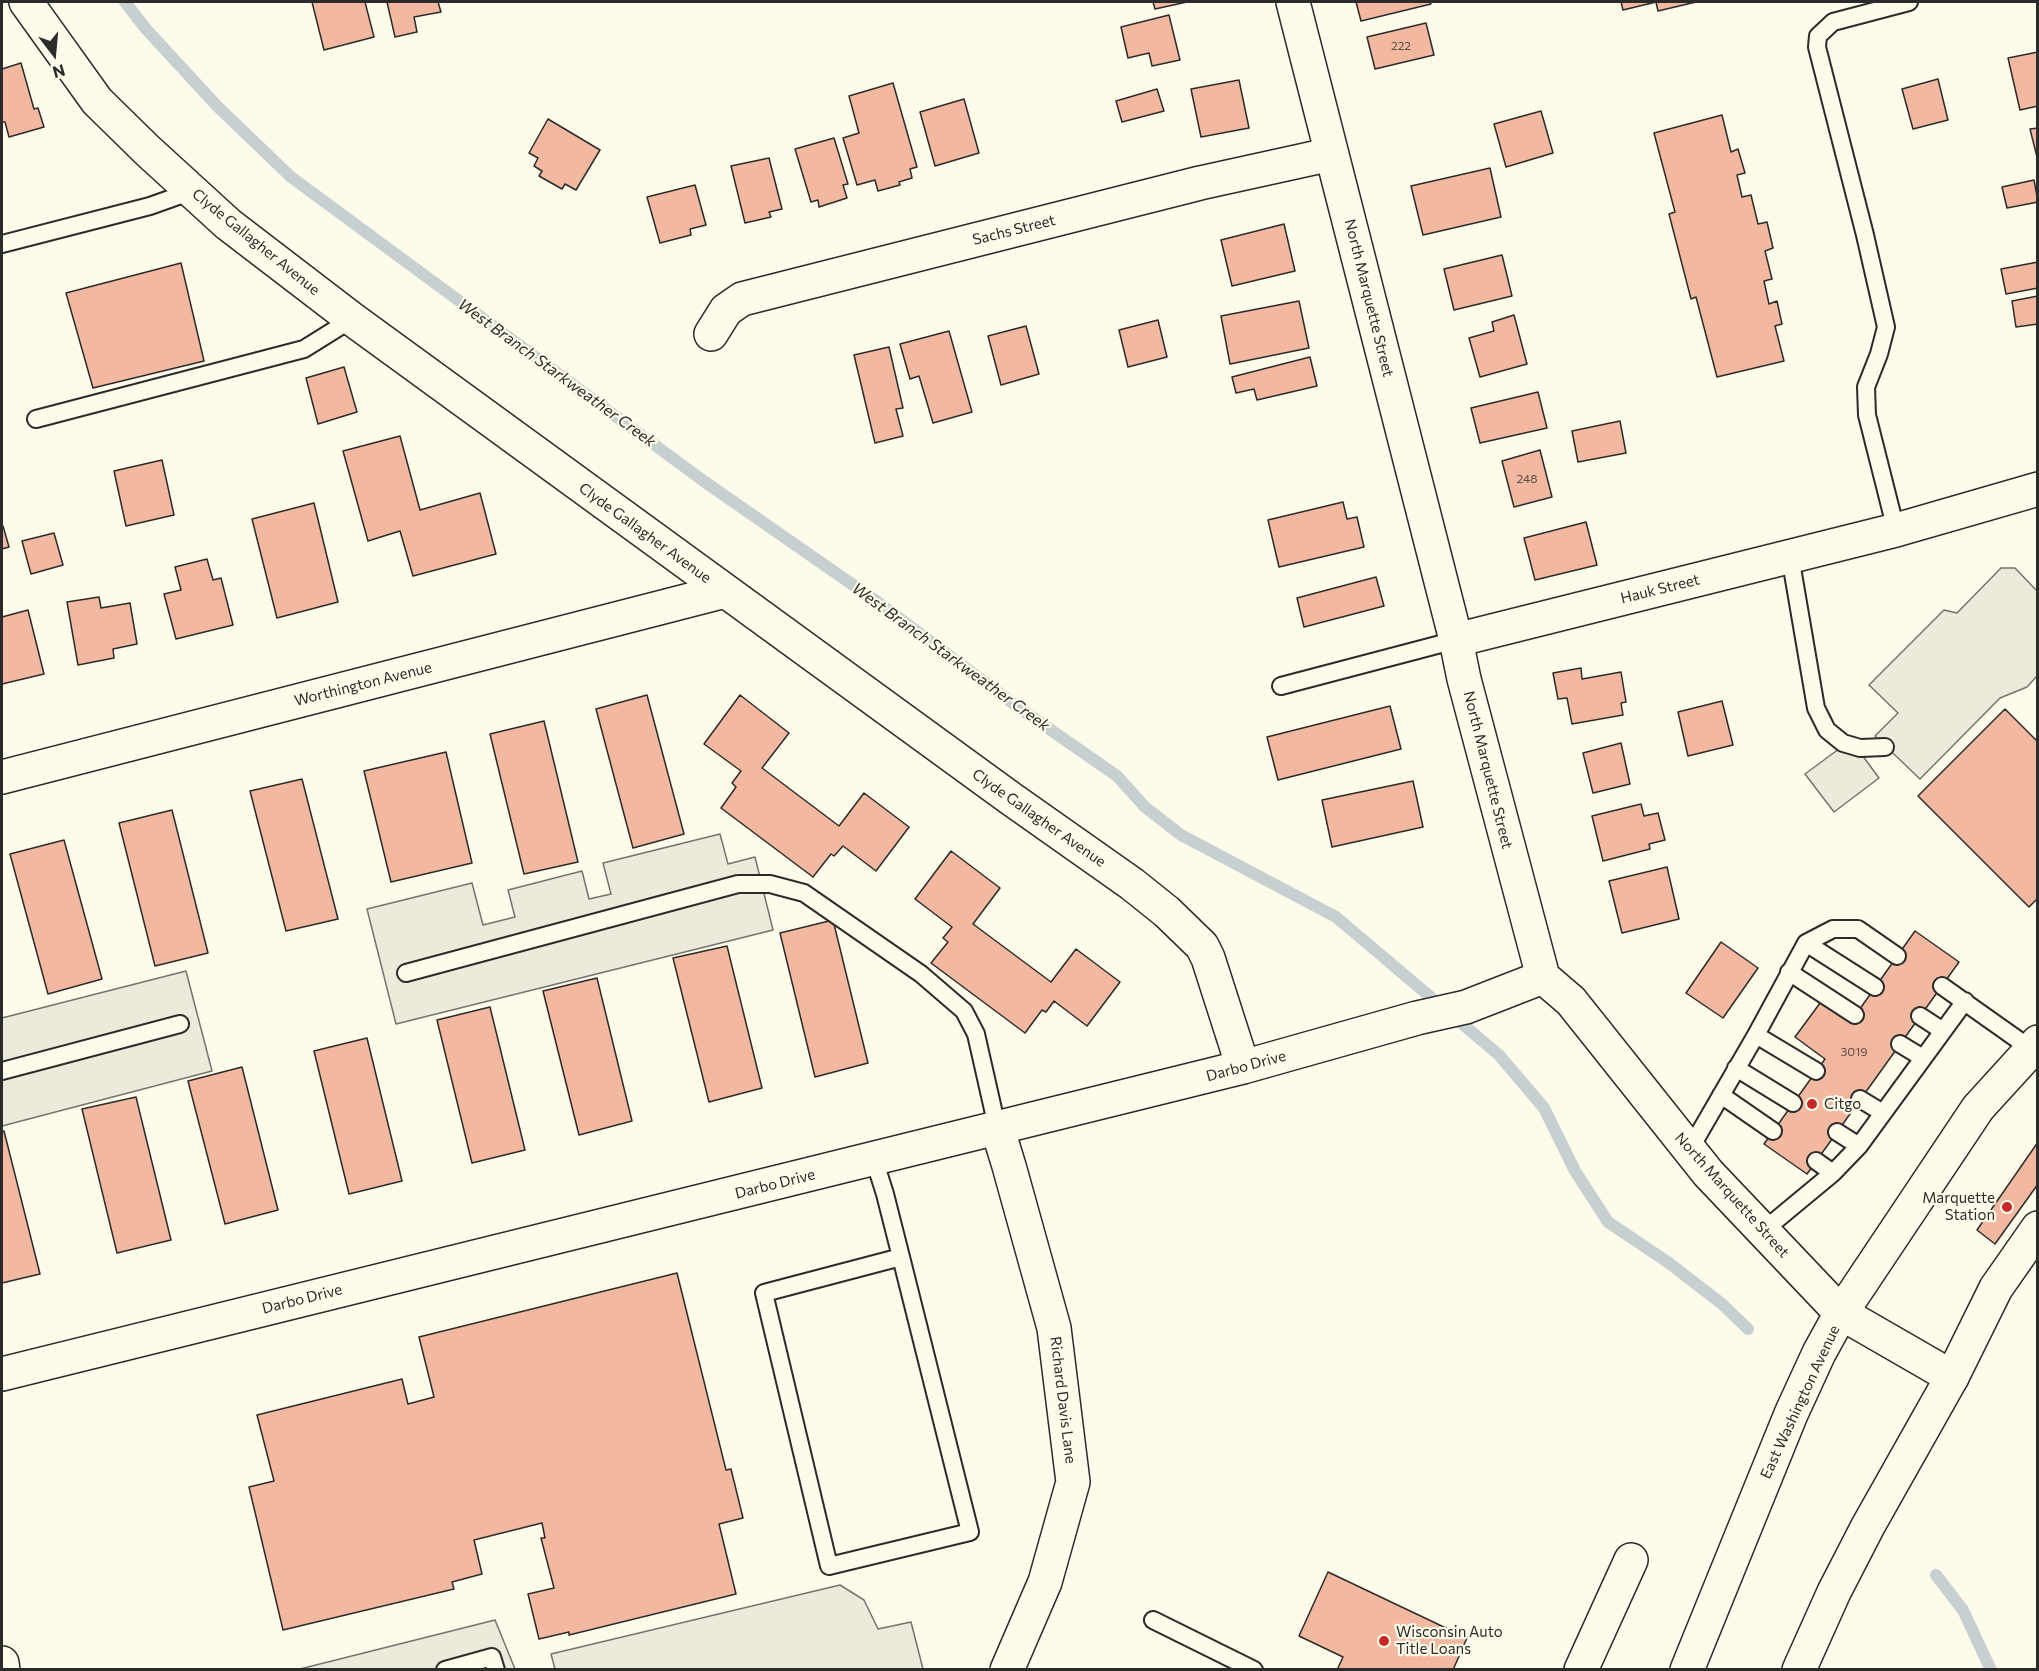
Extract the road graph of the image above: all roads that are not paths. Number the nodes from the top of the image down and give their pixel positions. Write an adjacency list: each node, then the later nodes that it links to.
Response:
1 (26, 2): 5 (street, Clyde Gallagher Avenue)
2 (1293, 2): 4 (street, North Marquette Street)
3 (1909, 2): 11 (lane)
4 (1332, 154): 8 (street, Sachs Street); 14 (street, North Marquette Street)
5 (192, 190): 6 (lane); 7 (street, Clyde Gallagher Avenue)
6 (2, 244)
7 (352, 319): 9 (lane); 13 (street, Clyde Gallagher Avenue)
8 (711, 334)
9 (36, 419)
10 (2037, 489): 11 (street, Hauk Street)
11 (1896, 530): 12 (street, Hauk Street)
12 (1790, 556): 14 (street, Hauk Street); 16 (lane)
13 (725, 591): 17 (street, Worthington Avenue); 34 (street, Clyde Gallagher Avenue)
14 (1456, 640): 15 (lane, Hauk Street); 22 (street, North Marquette Street)
15 (1281, 686)
16 (1885, 747)
17 (2, 777)
18 (1806, 943): 19 (lane); 20 (lane); 24 (lane)
19 (1897, 956)
20 (1789, 972): 26 (lane); 30 (lane)
21 (406, 973): 42 (lane)
22 (1543, 977): 34 (street, Darbo Drive); 46 (street, North Marquette Street)
23 (1942, 986): 25 (lane)
24 (1875, 987)
25 (1965, 1001): 29 (lane); 32 (lane)
26 (1855, 1015)
27 (1920, 1016): 29 (lane)
28 (180, 1024): 36 (lane)
29 (1943, 1031): 33 (lane)
30 (1756, 1035): 35 (lane); 37 (lane)
31 (1900, 1044): 33 (lane)
32 (2034, 1045): 53 (street, East Washington Avenue)
33 (1923, 1058): 41 (lane)
34 (1243, 1067): 42 (street, Darbo Drive)
35 (1736, 1068): 38 (lane); 40 (lane)
36 (2, 1071)
37 (1816, 1071)
38 (1721, 1095): 43 (lane); 46 (lane)
39 (1860, 1099): 41 (lane)
40 (1793, 1103)
41 (1883, 1113): 45 (lane)
42 (997, 1127): 47 (street, Darbo Drive); 62 (street, Richard Davis Lane)
43 (1773, 1131)
44 (1837, 1132): 45 (lane)
45 (1859, 1146): 49 (lane)
46 (1690, 1149): 51 (street, North Marquette Street)
47 (874, 1160): 52 (lane); 54 (street, Darbo Drive)
48 (1816, 1161): 49 (lane)
49 (1833, 1173): 51 (lane)
50 (2037, 1228): 55 (street)
51 (1763, 1231): 53 (street, North Marquette Street)
52 (901, 1257): 52 (lane)
53 (1841, 1313): 55 (street, North Marquette Street); 65 (street, East Washington Avenue)
54 (2, 1374)
55 (1952, 1377): 66 (street)
56 (1631, 1560): 64 (street)
57 (1153, 1620): 63 (lane)
58 (2, 1663): 59 (street)
59 (3, 1670)
60 (445, 1670): 61 (lane)
61 (496, 1670)
62 (1008, 1670)
63 (1254, 1670)
64 (1581, 1670)
65 (1687, 1670)
66 (1799, 1670)

